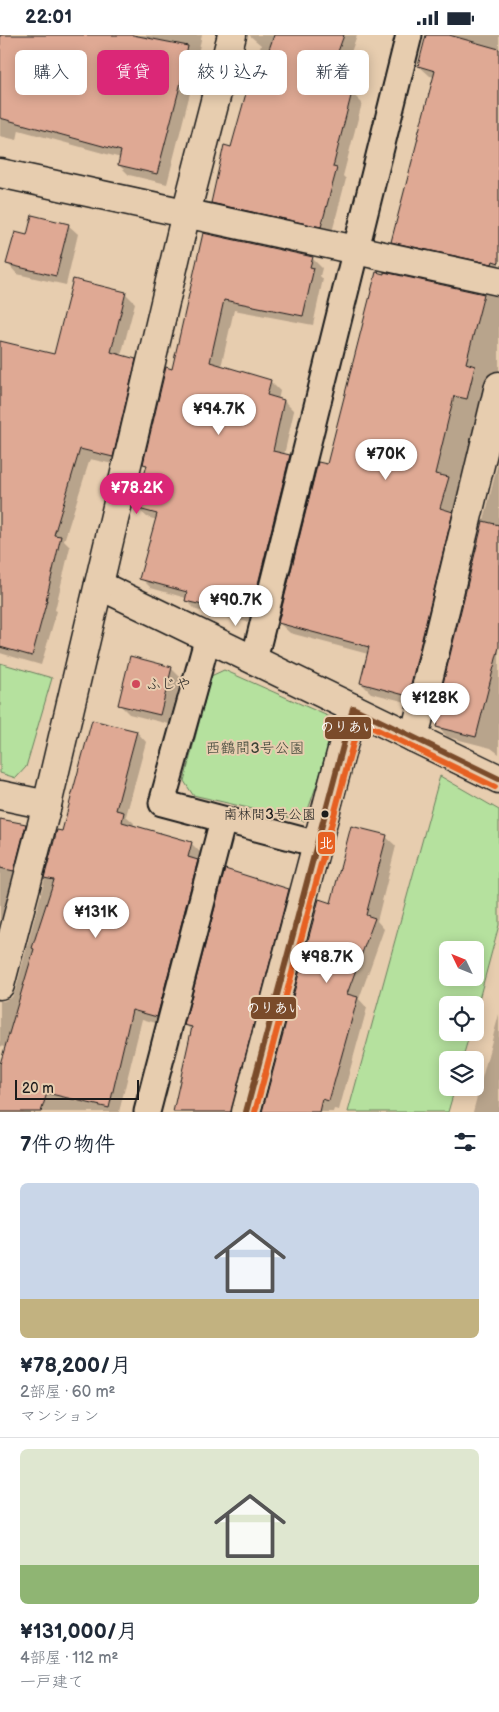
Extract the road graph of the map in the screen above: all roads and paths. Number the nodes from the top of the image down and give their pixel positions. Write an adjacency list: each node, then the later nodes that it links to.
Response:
1 (232, 35): 4 (street)
2 (409, 35): 5 (lane)
3 (1, 178): 4 (street)
4 (186, 213): 5 (street); 8 (street)
5 (355, 250): 6 (street); 10 (lane)
6 (499, 281)
7 (499, 386): 12 (street)
8 (99, 585): 9 (street); 15 (street)
9 (208, 637): 10 (street); 16 (lane)
10 (254, 660): 11 (street)
11 (353, 708): 12 (street); 17 (street)
12 (414, 738): 13 (street)
13 (499, 779)
14 (0, 795): 15 (street)
15 (47, 805): 18 (street)
16 (223, 820): 17 (lane); 19 (lane)
17 (317, 845): 20 (street)
18 (0, 985)
19 (147, 1112)
20 (246, 1112)

